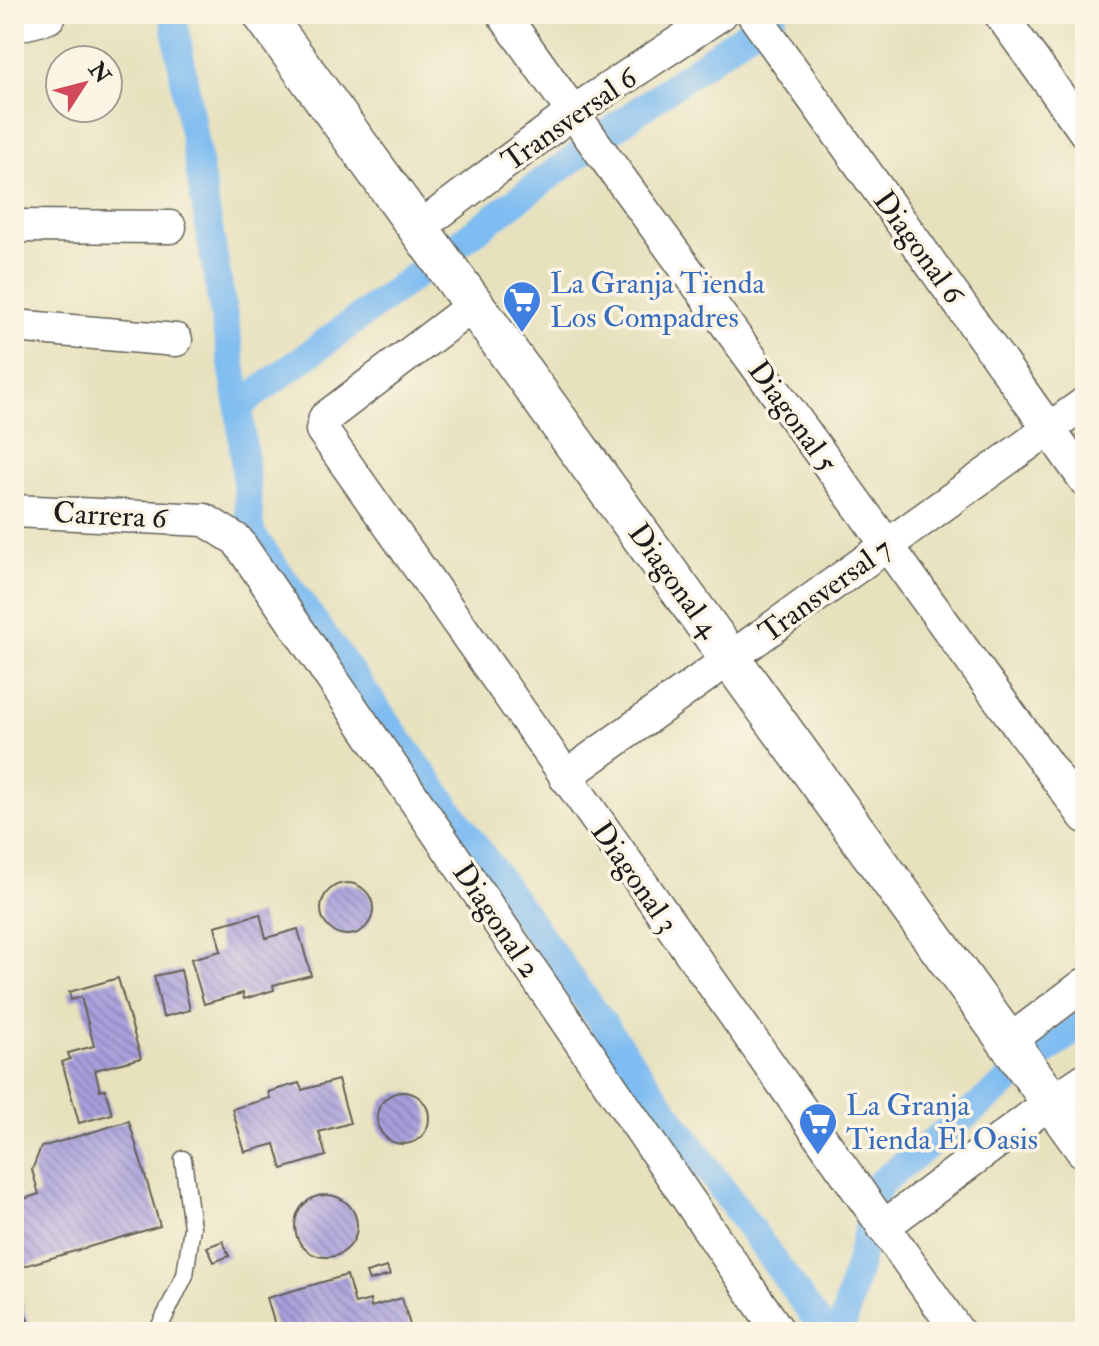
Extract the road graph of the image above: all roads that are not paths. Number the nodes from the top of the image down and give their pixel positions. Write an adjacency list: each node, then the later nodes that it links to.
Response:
1 (46, 14): 6 (street)
2 (263, 14): 12 (street, Diagonal 4)
3 (503, 14): 8 (street, Diagonal 5)
4 (721, 14): 8 (street, Transversal 6)
5 (1000, 14): 9 (street)
6 (14, 22)
7 (760, 24): 17 (street, Diagonal 6)
8 (577, 118): 12 (street, Transversal 6); 21 (street, Diagonal 5)
9 (1085, 132)
10 (14, 226): 11 (street)
11 (170, 227)
12 (432, 246): 13 (street, Diagonal 4)
13 (475, 304): 22 (street, Diagonal 4); 23 (street, Diagonal 3)
14 (14, 326): 15 (street)
15 (176, 340)
16 (1085, 403): 17 (street, Transversal 7)
17 (1049, 429): 18 (street, Diagonal 6); 21 (street, Transversal 7)
18 (1085, 480)
19 (14, 511): 20 (street, Carrera 6)
20 (205, 520): 32 (street, Diagonal 2)
21 (887, 545): 22 (street, Transversal 7); 24 (street, Diagonal 5)
22 (731, 658): 23 (street, Transversal 7); 26 (street, Diagonal 4)
23 (565, 777): 30 (street, Diagonal 3)
24 (1085, 817)
25 (1085, 984): 26 (street)
26 (1029, 1070): 27 (street); 28 (street, Diagonal 4); 30 (street)
27 (1085, 1079)
28 (1085, 1148)
29 (183, 1159): 31 (lane)
30 (875, 1215): 33 (street, Diagonal 3)
31 (157, 1332)
32 (779, 1332)
33 (958, 1332)

